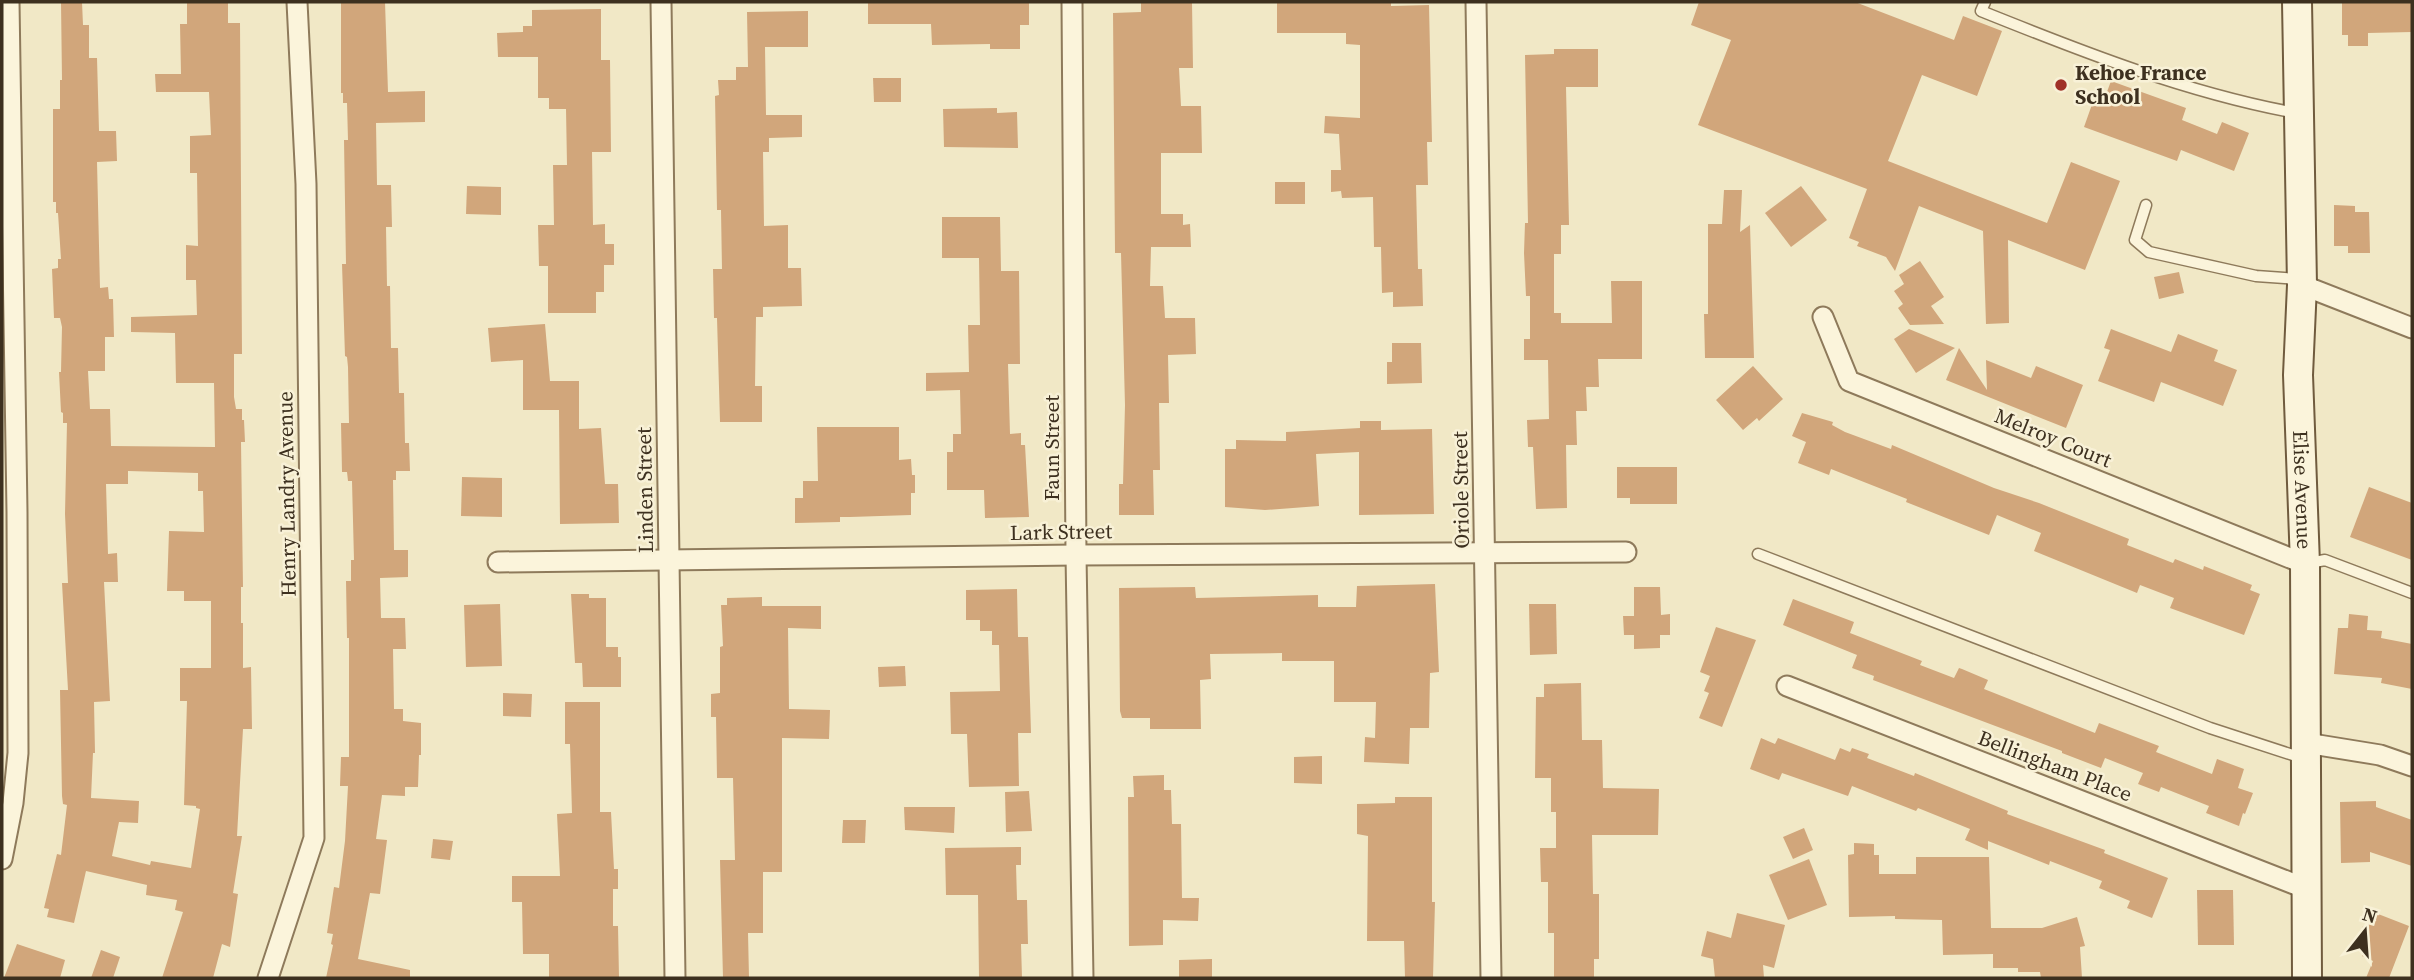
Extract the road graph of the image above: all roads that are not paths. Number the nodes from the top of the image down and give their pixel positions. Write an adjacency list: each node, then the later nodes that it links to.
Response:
1 (9, 2): 24 (street)
2 (297, 2): 26 (street, Henry Landry Avenue)
3 (661, 2): 17 (street, Linden Street)
4 (1072, 2): 16 (street, Faun Street)
5 (1476, 2): 13 (street, Oriole Street)
6 (1985, 2): 8 (lane)
7 (2297, 2): 8 (street, Elise Avenue)
8 (2299, 113): 10 (street, Elise Avenue)
9 (2146, 205): 10 (lane)
10 (2302, 282): 12 (street); 19 (street, Elise Avenue)
11 (1823, 317): 19 (street, Melroy Court)
12 (2412, 328)
13 (1485, 552): 14 (street, Lark Street); 16 (street, Lark Street); 29 (street, Oriole Street)
14 (1626, 552)
15 (1758, 554): 22 (lane)
16 (1076, 555): 17 (street, Lark Street); 28 (street, Faun Street)
17 (669, 560): 18 (street, Lark Street); 27 (street, Linden Street)
18 (498, 562)
19 (2305, 564): 20 (lane); 22 (street, Elise Avenue)
20 (2412, 593)
21 (1787, 686): 25 (street, Bellingham Place)
22 (2306, 751): 23 (street); 25 (street, Elise Avenue)
23 (2412, 766)
24 (2, 859)
25 (2307, 889): 30 (street, Elise Avenue)
26 (268, 978)
27 (674, 978)
28 (1083, 978)
29 (1491, 978)
30 (2307, 978)

